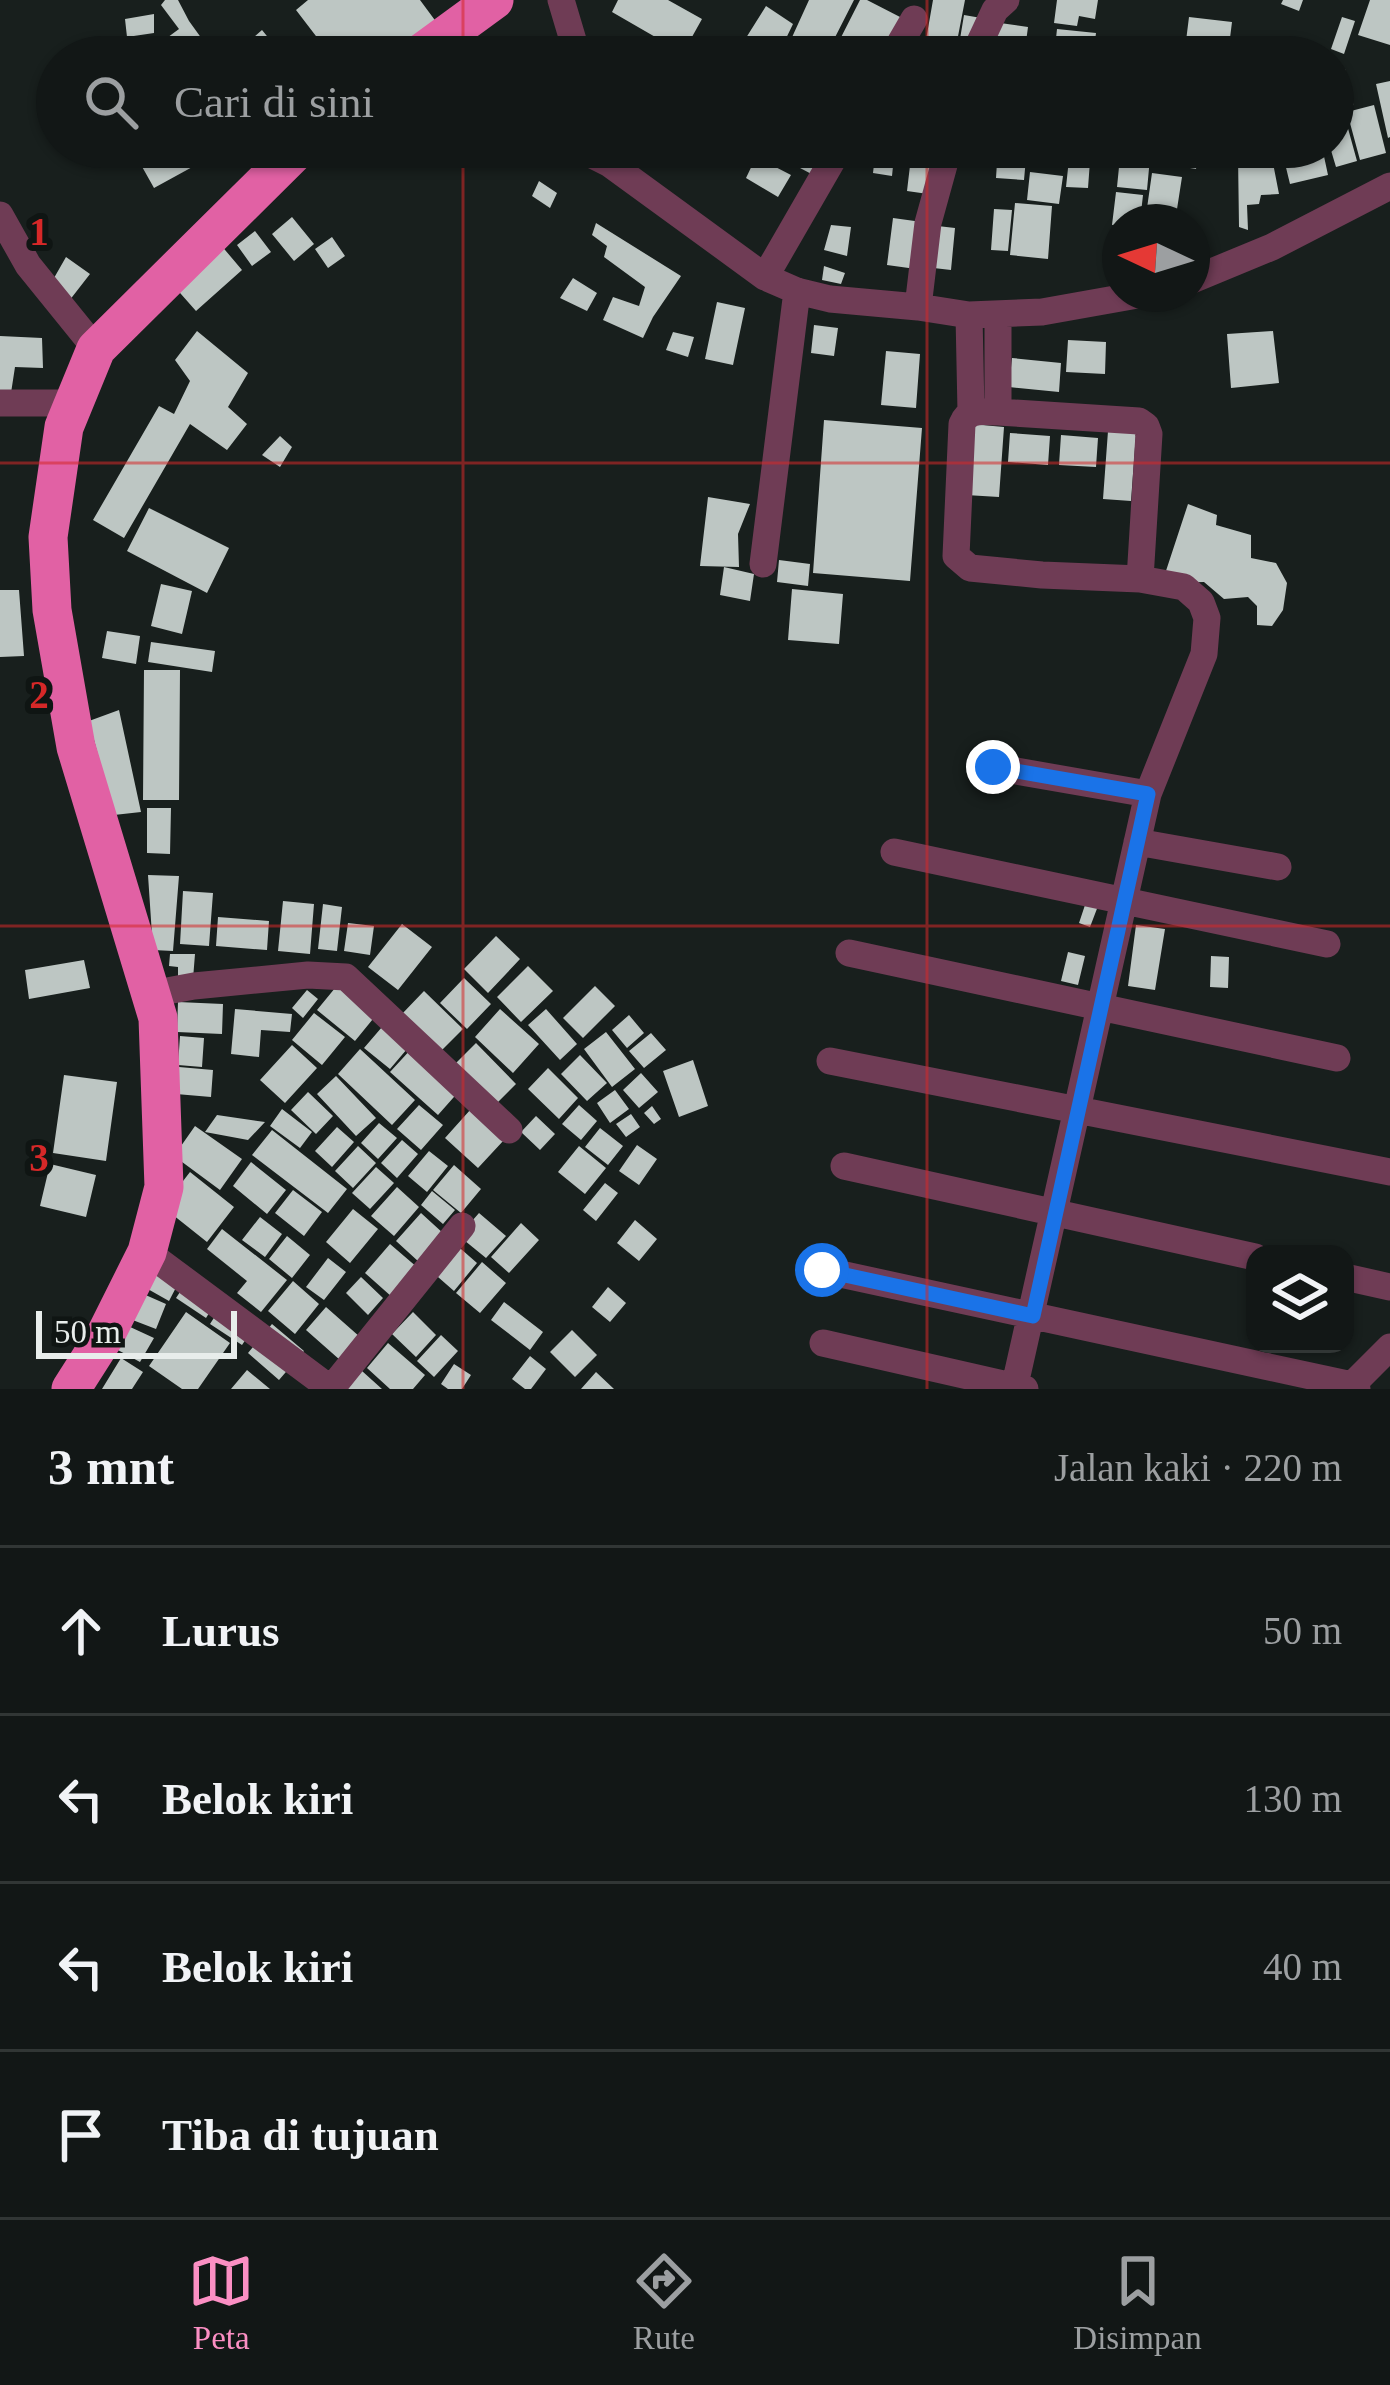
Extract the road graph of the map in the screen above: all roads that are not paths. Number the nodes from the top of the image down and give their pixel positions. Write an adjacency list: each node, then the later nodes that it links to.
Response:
1 (494, 0): 5 (highway)
2 (561, 0): 6 (street)
3 (1006, 0): 8 (street)
4 (914, 19): 7 (street)
5 (445, 36)
6 (572, 36)
7 (904, 36)
8 (983, 36)
9 (279, 168): 21 (highway)
10 (624, 168): 16 (street)
11 (828, 168): 16 (street)
12 (944, 168): 19 (street)
13 (1390, 186): 15 (street)
14 (0, 215): 21 (street)
15 (1210, 273)
16 (765, 278): 17 (street)
17 (796, 291): 19 (street); 25 (street)
18 (1102, 301): 20 (street)
19 (918, 307): 20 (street)
20 (984, 315): 24 (street)
21 (96, 349): 23 (highway)
22 (0, 403): 23 (street)
23 (74, 403): 35 (highway)
24 (985, 412): 26 (street); 26 (street)
25 (763, 563)
26 (1140, 579): 28 (street)
27 (993, 767): 28 (street)
28 (1148, 794): 29 (street)
29 (1137, 842): 31 (street); 32 (street)
30 (894, 852): 32 (street)
31 (1278, 867)
32 (1124, 902): 33 (street); 36 (street)
33 (1327, 944)
34 (849, 953): 36 (street)
35 (151, 994): 40 (street); 45 (highway)
36 (1100, 1008): 37 (street); 39 (street)
37 (1337, 1058)
38 (830, 1060): 39 (street)
39 (1078, 1110): 42 (street); 43 (street)
40 (508, 1130)
41 (844, 1166): 43 (street)
42 (1390, 1172)
43 (1055, 1212): 46 (street); 50 (street)
44 (462, 1226): 56 (street)
45 (148, 1252): 55 (highway); 56 (street)
46 (1246, 1255)
47 (822, 1270): 50 (street)
48 (1354, 1279): 49 (street)
49 (1390, 1287)
50 (1033, 1316): 53 (street); 54 (street)
51 (824, 1343): 54 (street)
52 (1390, 1347): 53 (street)
53 (1354, 1387)
54 (1018, 1388)
55 (71, 1389)
56 (331, 1389)

